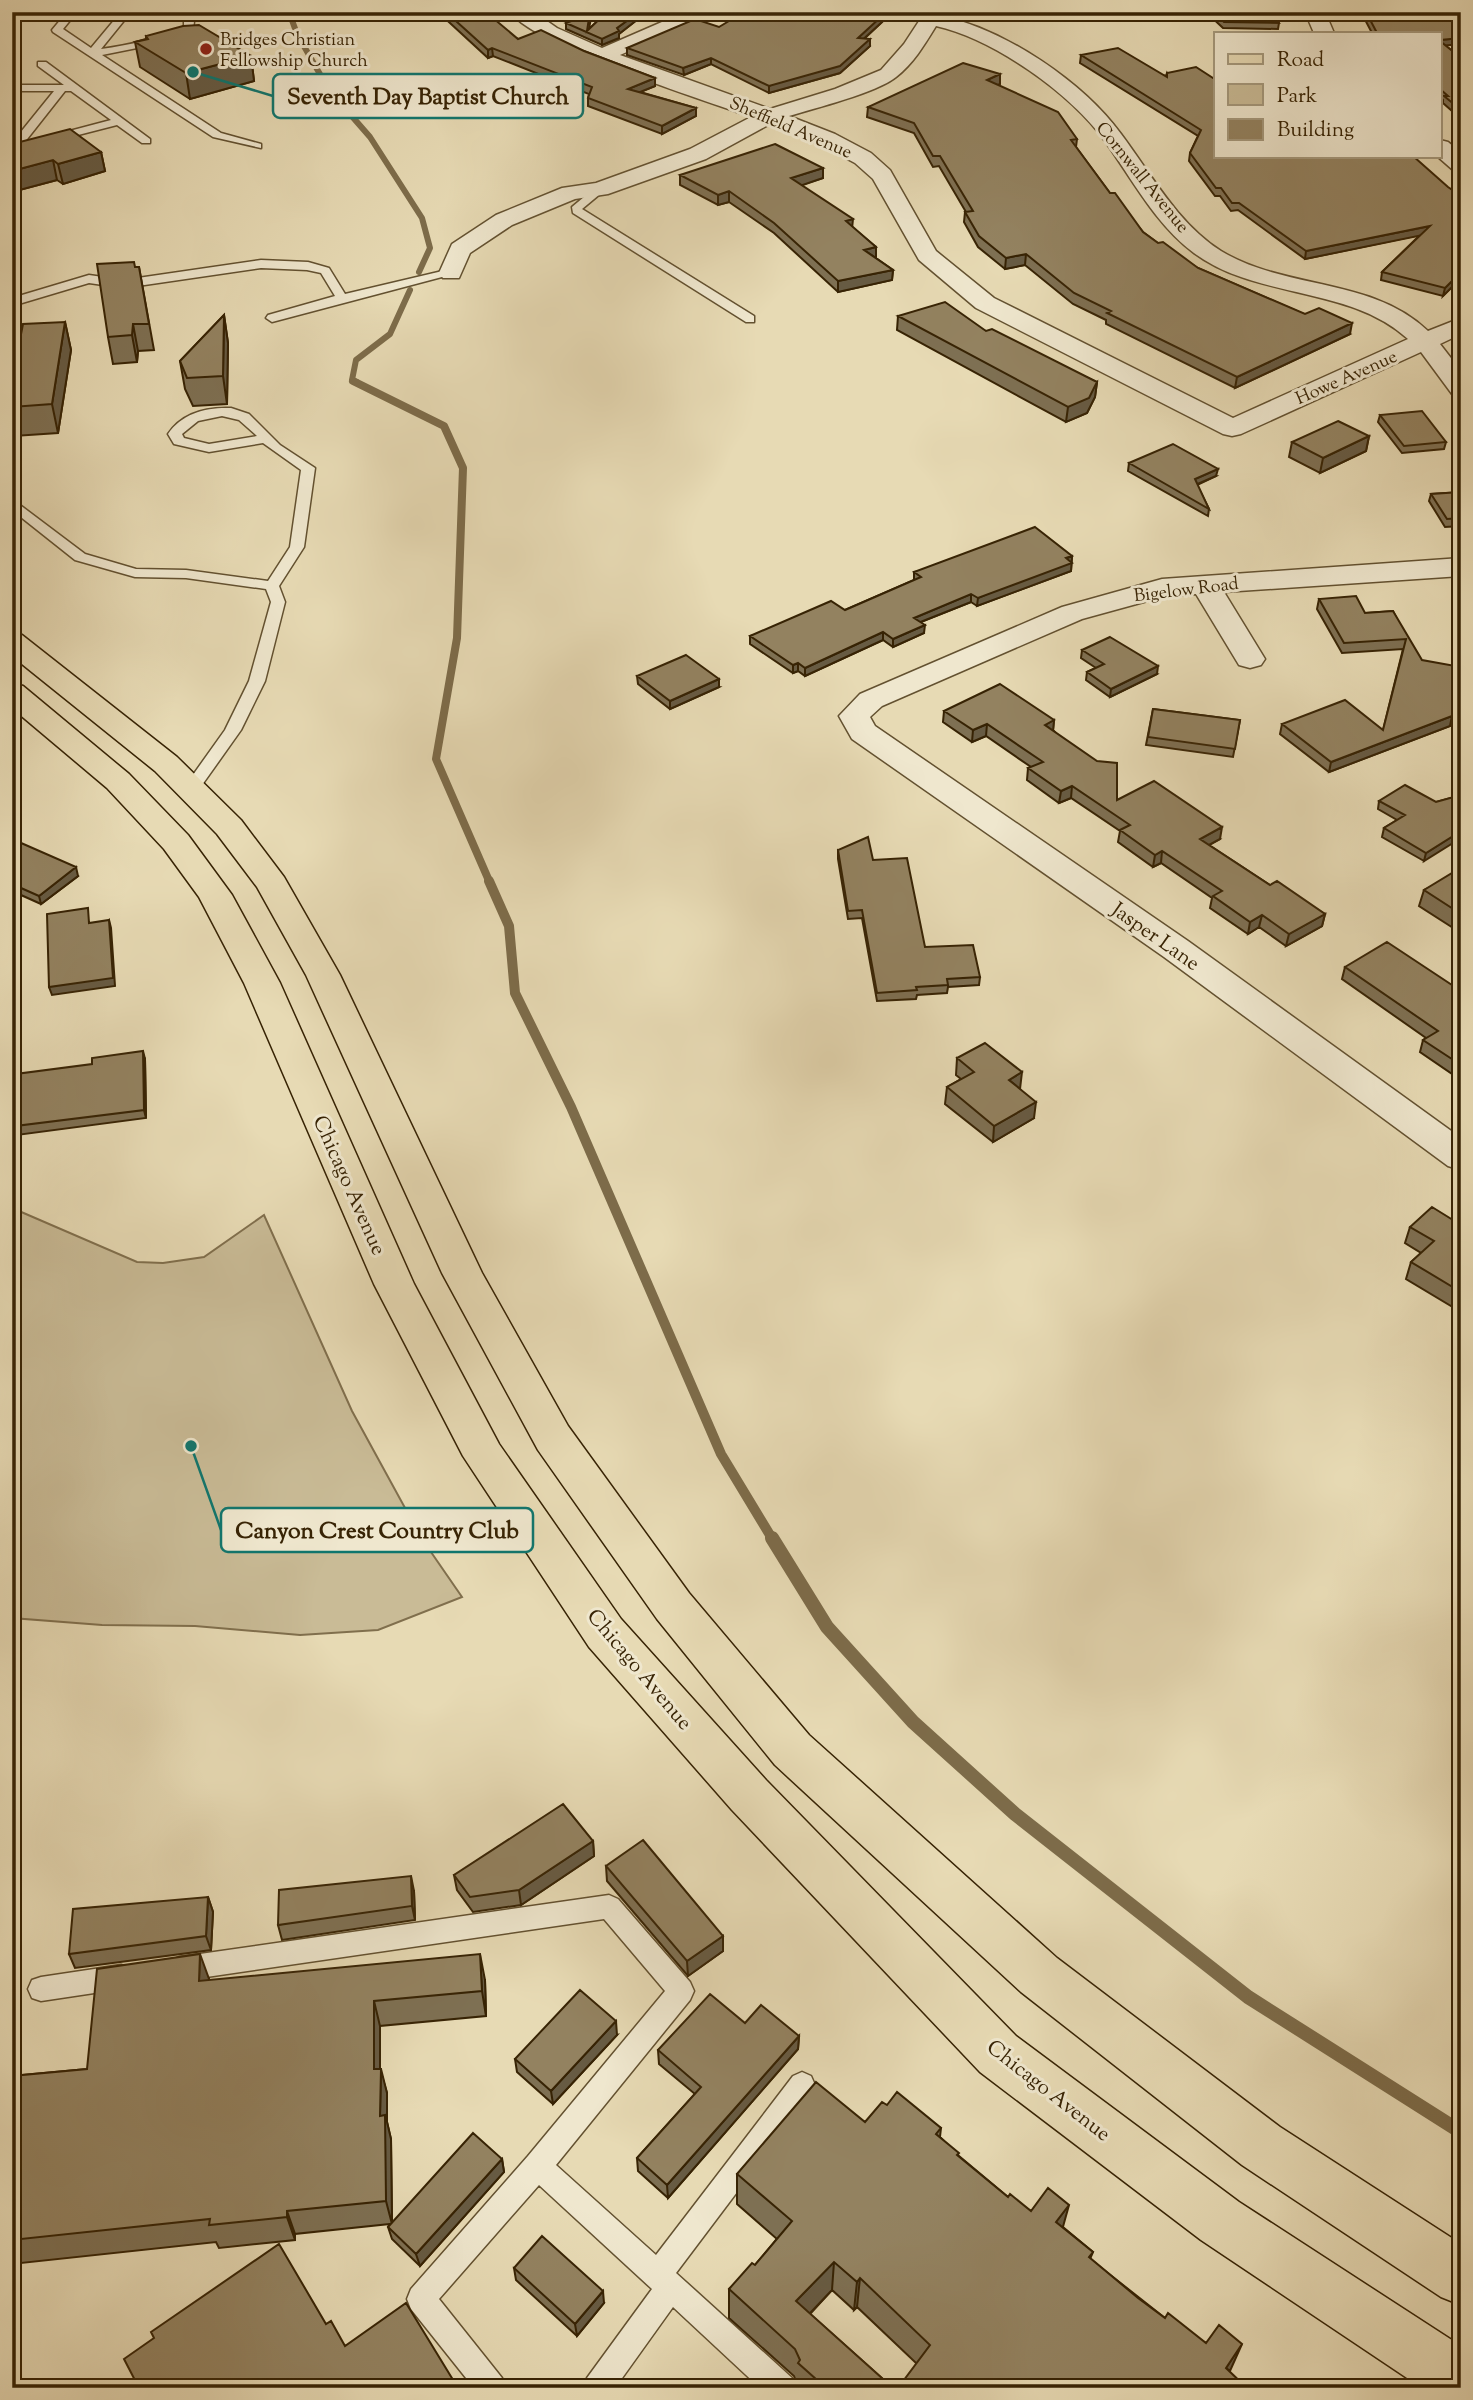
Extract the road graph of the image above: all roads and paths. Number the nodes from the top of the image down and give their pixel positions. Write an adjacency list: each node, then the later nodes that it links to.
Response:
1 (72, 12): 9 (lane)
2 (126, 12): 9 (lane)
3 (182, 12): 9 (lane)
4 (520, 12): 10 (street, Sheffield Avenue)
5 (702, 12): 10 (street)
6 (1315, 12): 8 (street)
7 (933, 16): 19 (street); 33 (street, Cornwall Avenue)
8 (1324, 32)
9 (92, 53): 22 (lane)
10 (602, 55): 19 (street, Sheffield Avenue)
11 (42, 64): 16 (lane)
12 (12, 81): 13 (lane)
13 (42, 86): 14 (lane); 15 (lane)
14 (12, 88)
15 (62, 88): 16 (lane); 18 (lane)
16 (75, 89): 20 (lane)
17 (12, 97): 18 (lane)
18 (53, 100): 23 (lane)
19 (769, 116): 26 (street); 35 (street, Sheffield Avenue)
20 (120, 121): 21 (lane); 23 (lane)
21 (146, 141)
22 (257, 146)
23 (13, 149)
24 (1442, 149): 25 (street)
25 (1461, 165)
26 (600, 189): 27 (street); 31 (lane)
27 (450, 273): 28 (lane)
28 (342, 298): 29 (lane); 30 (lane)
29 (12, 302)
30 (272, 318)
31 (750, 319)
32 (1461, 325): 33 (street, Howe Avenue)
33 (1424, 342): 34 (street, Cornwall Avenue); 35 (street, Howe Avenue)
34 (1461, 389)
35 (1232, 428)
36 (266, 439): 36 (lane); 40 (lane)
37 (12, 503): 40 (lane)
38 (1461, 567): 39 (street, Bigelow Road)
39 (1205, 585): 42 (street); 44 (street, Bigelow Road)
40 (272, 586): 45 (lane)
41 (12, 641): 45 (main road)
42 (1250, 659)
43 (12, 692): 52 (main road, Chicago Avenue)
44 (854, 716): 46 (street, Jasper Lane)
45 (191, 789): 50 (main road)
46 (1461, 1157)
47 (41, 1989): 49 (lane)
48 (802, 2085): 51 (lane)
49 (538, 2166): 51 (lane); 53 (lane)
50 (1461, 2277)
51 (665, 2279): 54 (lane); 55 (lane)
52 (1461, 2380)
53 (492, 2388)
54 (597, 2388)
55 (782, 2388)

